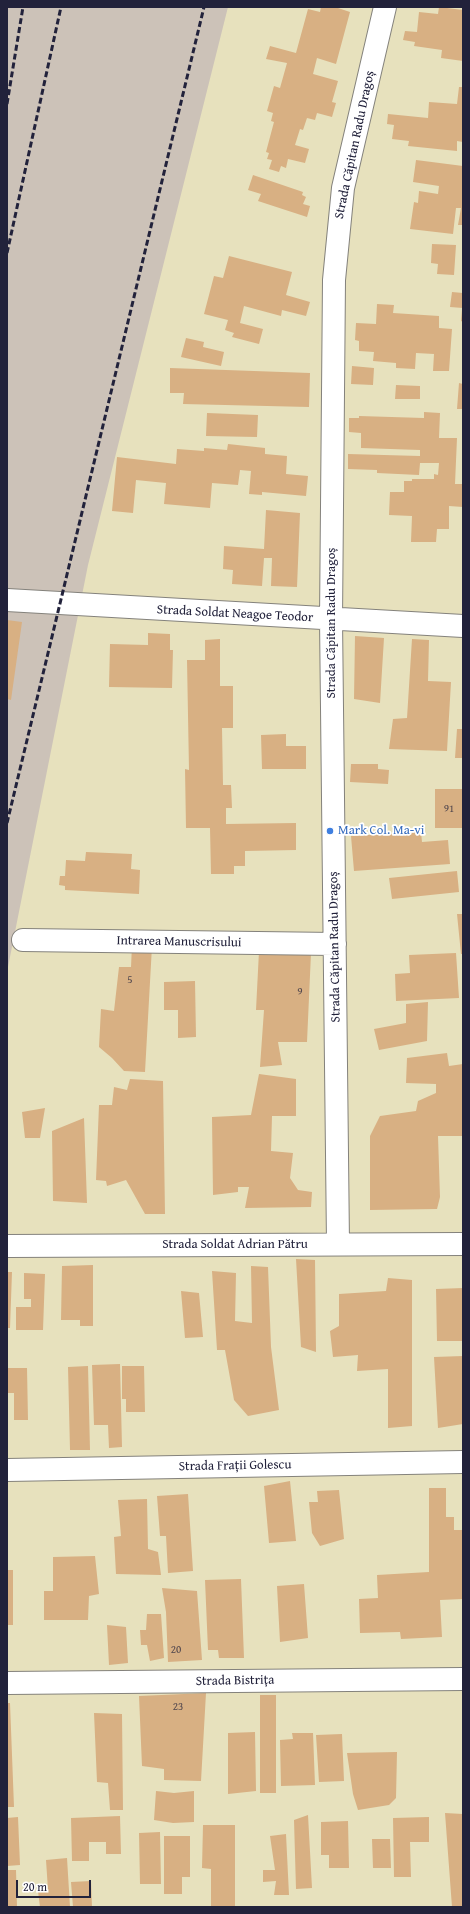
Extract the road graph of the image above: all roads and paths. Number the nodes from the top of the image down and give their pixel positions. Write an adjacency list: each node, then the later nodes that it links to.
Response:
1 (385, 7): 3 (street, Strada Căpitan Radu Dragoș)
2 (7, 600): 3 (street, Strada Soldat Neagoe Teodor)
3 (331, 619): 4 (street, Strada Soldat Neagoe Teodor); 6 (street, Strada Căpitan Radu Dragoș)
4 (463, 626)
5 (23, 940): 6 (street, Intrarea Manuscrisului)
6 (335, 944): 7 (street, Strada Căpitan Radu Dragoș)
7 (338, 1244): 8 (street, Strada Soldat Adrian Pătru); 9 (street, Strada Soldat Adrian Pătru)
8 (463, 1244)
9 (7, 1246)
10 (463, 1462): 11 (street, Strada Frații Golescu)
11 (7, 1470)
12 (463, 1679): 13 (street, Strada Bistrița)
13 (7, 1683)

